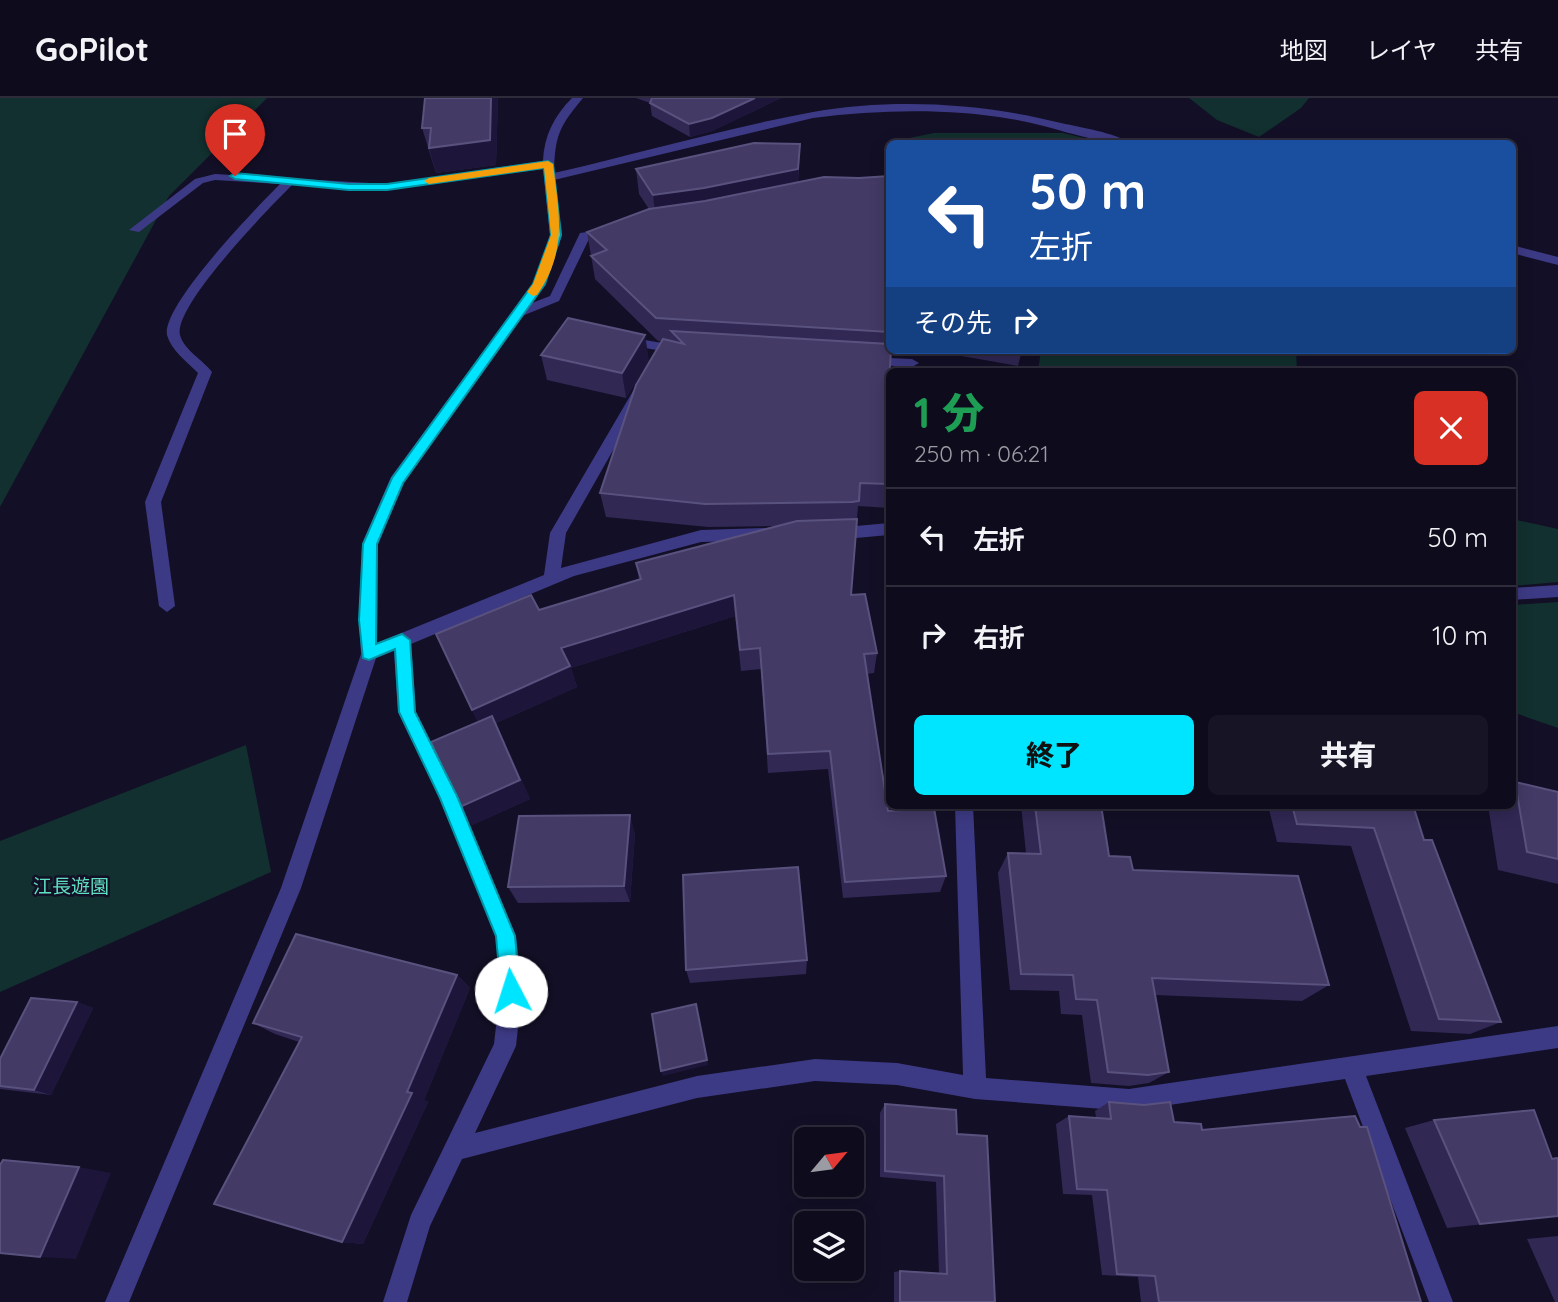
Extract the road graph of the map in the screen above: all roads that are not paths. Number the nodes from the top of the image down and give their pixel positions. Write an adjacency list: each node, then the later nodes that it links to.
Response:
1 (578, 98): 3 (street)
2 (1112, 140): 3 (street)
3 (548, 171): 4 (street); 9 (street)
4 (290, 181): 5 (street); 21 (street)
5 (135, 230)
6 (622, 232): 9 (street)
7 (1516, 249): 8 (street)
8 (1558, 261)
9 (518, 313): 23 (street)
10 (610, 338): 11 (street)
11 (692, 350)
12 (857, 360): 13 (street)
13 (912, 361)
14 (645, 383): 18 (street)
15 (886, 529): 17 (street)
16 (787, 533): 18 (street)
17 (812, 533)
18 (552, 578): 22 (street)
19 (1558, 591): 20 (street)
20 (1516, 594)
21 (167, 606)
22 (402, 640): 23 (street); 28 (street)
23 (369, 654): 29 (street)
24 (964, 809): 27 (street)
25 (1558, 1037): 26 (street)
26 (1351, 1067): 27 (street); 31 (street)
27 (975, 1088): 28 (street)
28 (457, 1149): 30 (street)
29 (117, 1302)
30 (395, 1302)
31 (1441, 1302)

